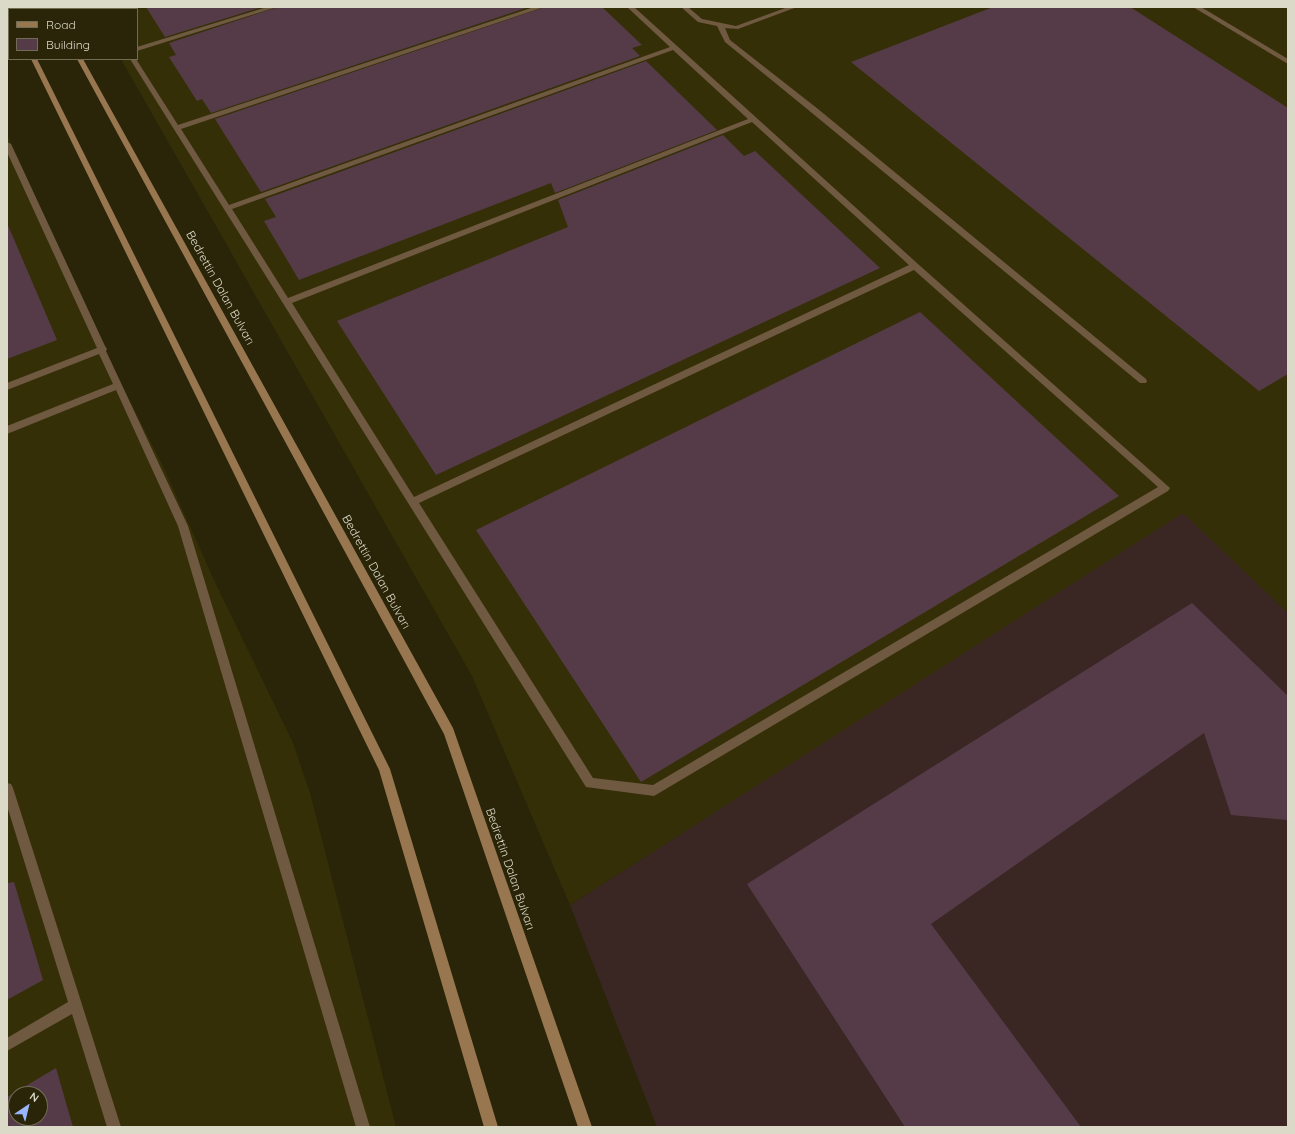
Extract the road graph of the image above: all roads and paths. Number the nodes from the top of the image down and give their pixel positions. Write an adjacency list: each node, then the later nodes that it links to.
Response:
1 (274, 7): 9 (lane)
2 (541, 7): 15 (lane)
3 (630, 7): 8 (lane)
4 (684, 7): 7 (lane)
5 (794, 7): 7 (lane)
6 (1196, 7): 13 (lane)
7 (720, 25): 22 (lane)
8 (675, 47): 14 (lane); 18 (lane)
9 (138, 49)
10 (34, 60): 32 (main road)
11 (81, 60): 33 (main road, Bedrettin Dalan Bulvarı)
12 (134, 60): 15 (lane)
13 (1288, 62)
14 (754, 119): 19 (lane); 20 (lane)
15 (176, 128): 18 (lane)
16 (7, 144): 17 (lane)
17 (9, 155): 21 (lane)
18 (227, 208): 20 (lane)
19 (915, 266): 26 (lane); 26 (lane)
20 (287, 302): 26 (lane)
21 (103, 349): 23 (lane); 24 (lane)
22 (1143, 381)
23 (119, 385): 25 (lane); 31 (lane)
24 (7, 387)
25 (7, 430)
26 (412, 502)
27 (7, 790): 28 (lane)
28 (76, 1005): 29 (lane); 30 (lane)
29 (7, 1045)
30 (114, 1127)
31 (364, 1127)
32 (491, 1127)
33 (585, 1127)

